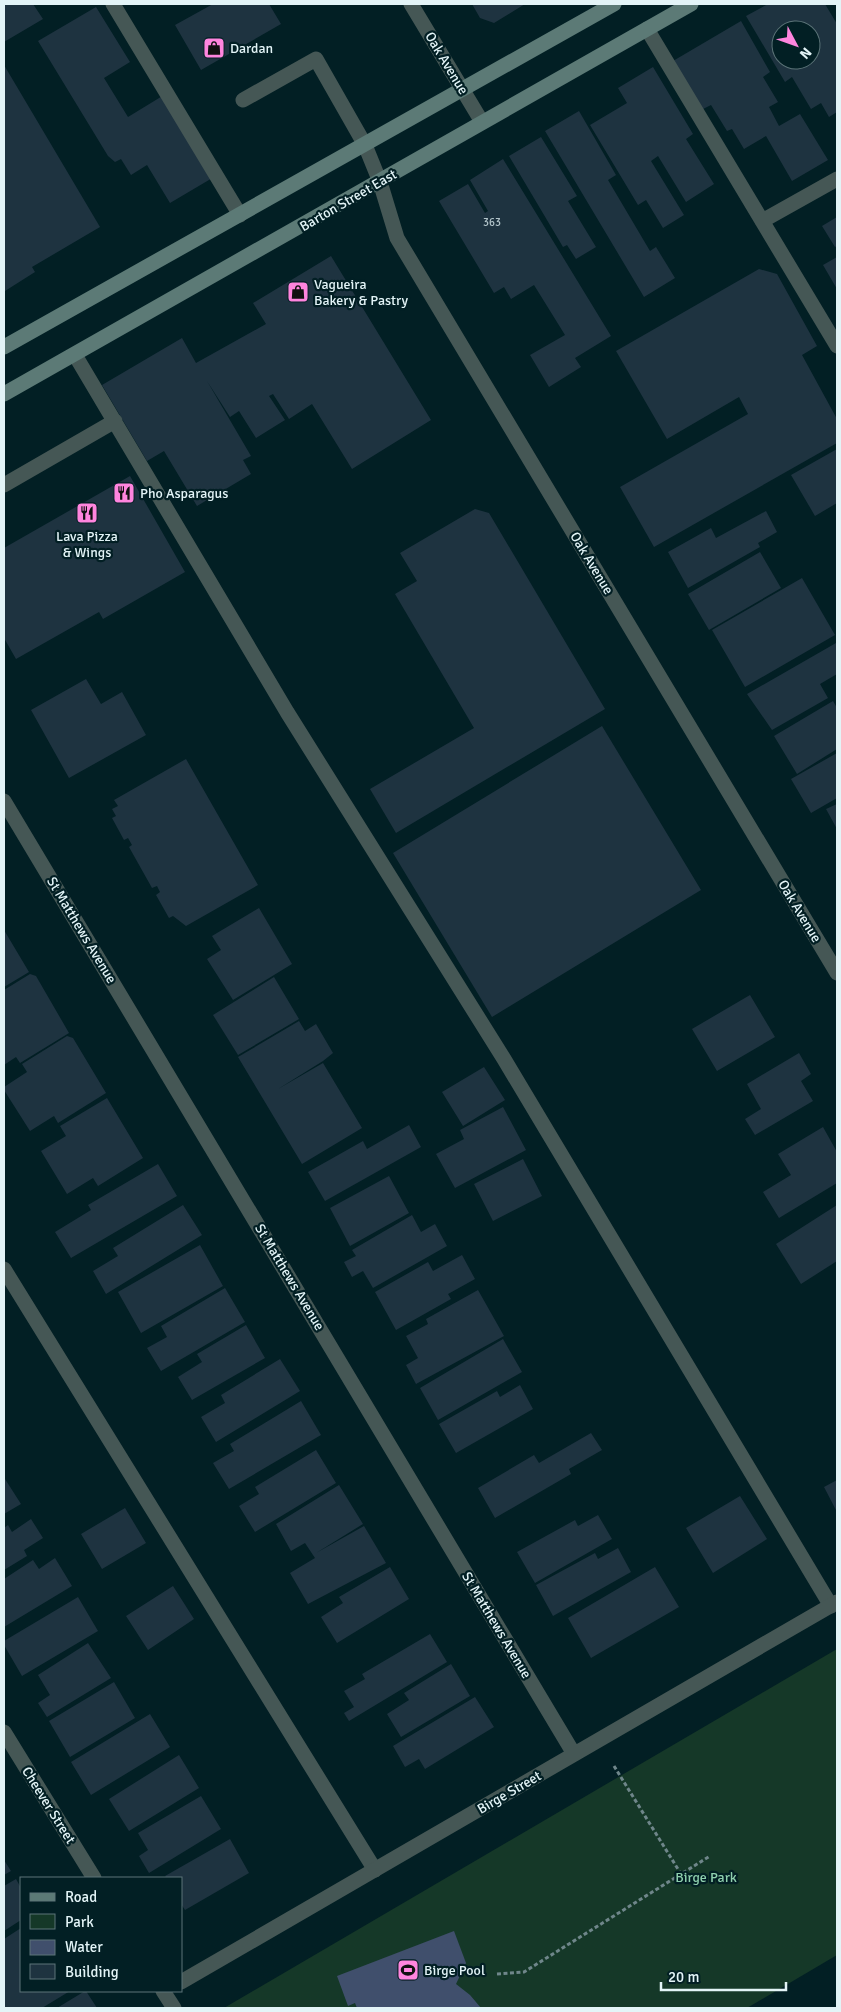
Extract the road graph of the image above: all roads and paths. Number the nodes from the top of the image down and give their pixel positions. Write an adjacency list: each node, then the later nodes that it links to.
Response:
1 (113, 4): 12 (street)
2 (411, 4): 6 (street, Oak Avenue)
3 (614, 4): 6 (main road)
4 (692, 4): 5 (main road, Barton Street East)
5 (647, 29): 8 (main road, Barton Street East); 13 (street)
6 (463, 89): 8 (street, Oak Avenue); 9 (main road)
7 (243, 100): 9 (street, Oak Avenue)
8 (482, 122): 11 (main road, Barton Street East)
9 (365, 145): 11 (street, Oak Avenue); 12 (main road)
10 (837, 179): 13 (street)
11 (380, 182): 16 (main road, Barton Street East); 21 (street, Oak Avenue)
12 (240, 215): 15 (main road)
13 (762, 221): 14 (street)
14 (837, 346)
15 (4, 347)
16 (76, 355): 17 (main road, Barton Street East); 18 (street)
17 (4, 394)
18 (115, 421): 19 (street); 23 (street)
19 (4, 485)
20 (4, 801): 26 (street, St Matthews Avenue)
21 (837, 973)
22 (4, 1269): 28 (street)
23 (834, 1604): 25 (street, Birge Street)
24 (4, 1732): 30 (street, Cheever Street)
25 (598, 1740): 26 (street, Birge Street); 29 (path)
26 (574, 1754): 28 (street, Birge Street)
27 (710, 1856): 29 (path)
28 (375, 1870): 32 (street, Birge Street)
29 (681, 1874): 31 (path)
30 (93, 1877)
31 (497, 1974)
32 (182, 1981)
33 (166, 1992): 34 (street)
34 (174, 2008)

